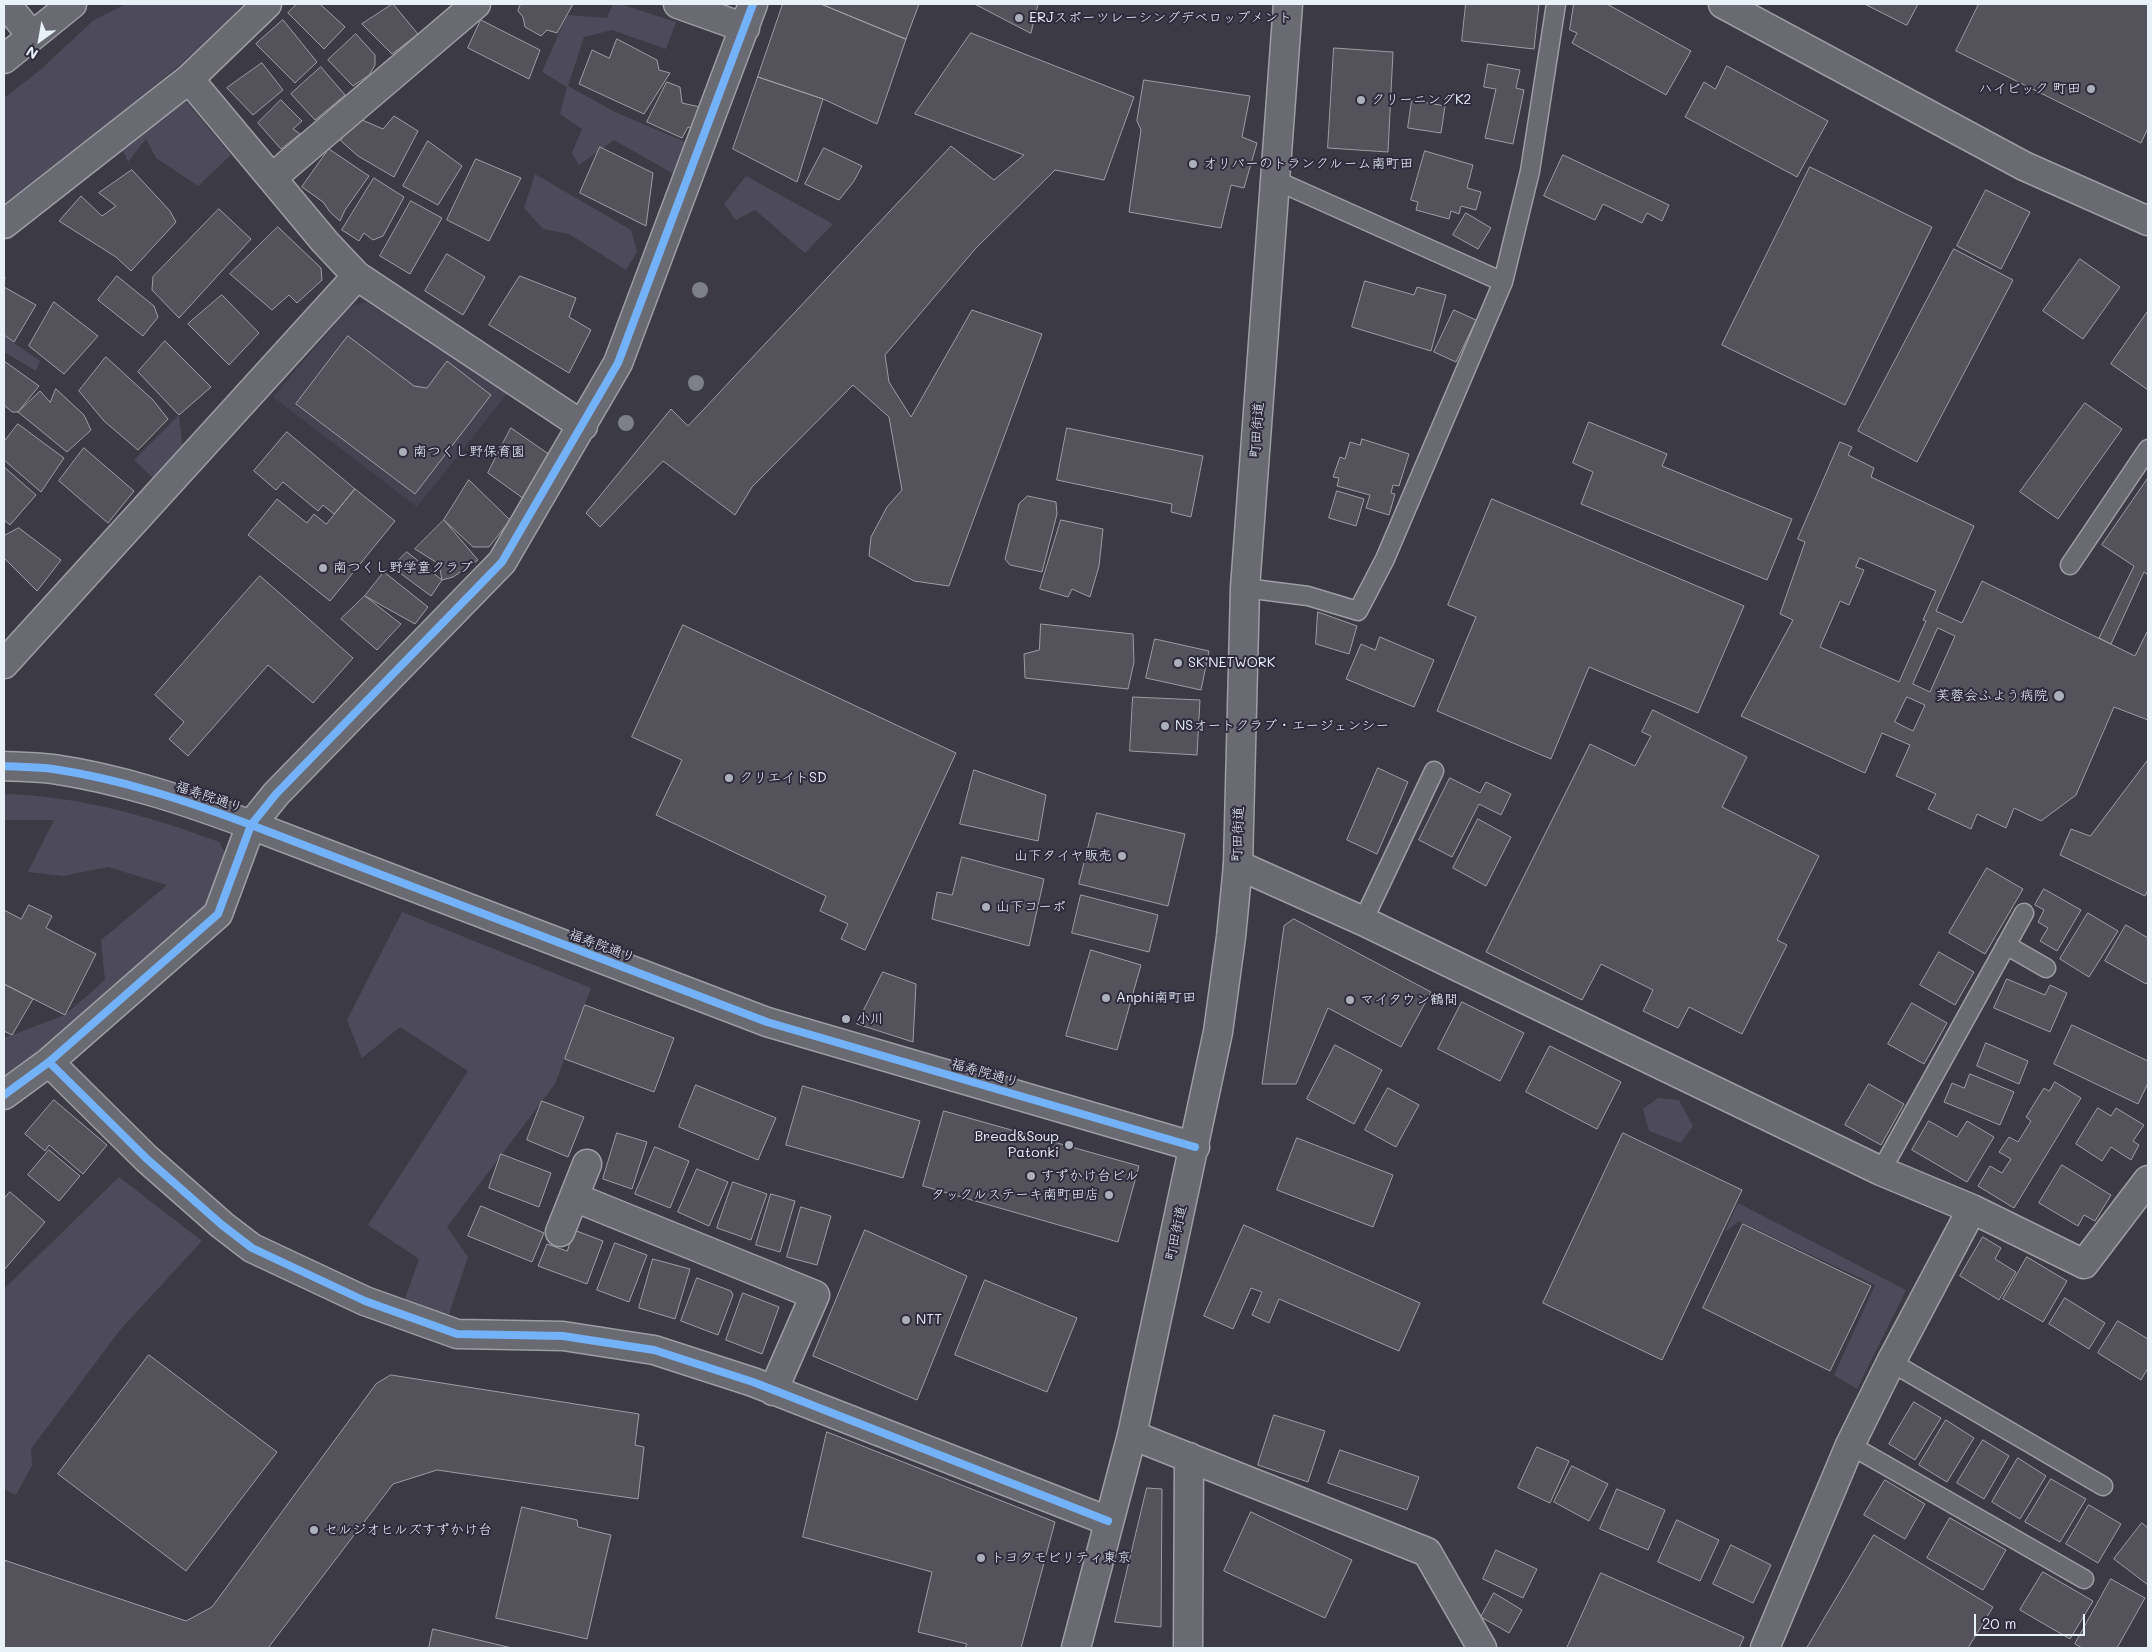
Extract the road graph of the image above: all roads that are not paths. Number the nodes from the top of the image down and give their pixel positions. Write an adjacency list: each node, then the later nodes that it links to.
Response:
1 (6, 4): 10 (street)
2 (72, 4): 10 (street)
3 (267, 4): 12 (street)
4 (476, 4): 13 (street)
5 (678, 4): 9 (street)
6 (1288, 4): 14 (street, 町田街道)
7 (1556, 4): 18 (lane)
8 (1723, 4): 15 (street)
9 (749, 16): 19 (street)
10 (32, 36): 11 (street)
11 (4, 59)
12 (189, 79): 13 (street); 16 (street)
13 (272, 178): 17 (street)
14 (1275, 180): 18 (lane); 22 (street, 町田街道)
15 (2148, 221)
16 (4, 224)
17 (357, 276): 19 (street); 23 (street)
18 (1503, 282): 22 (lane)
19 (583, 426): 26 (street)
20 (2148, 449): 21 (lane)
21 (2070, 565)
22 (1245, 588): 27 (street, 町田街道)
23 (4, 664)
24 (4, 766): 26 (street, 福寿院通り)
25 (1434, 771): 29 (lane)
26 (251, 825): 32 (street); 34 (street, 福寿院通り)
27 (1238, 865): 29 (street); 34 (street, 町田街道)
28 (2024, 913): 30 (lane)
29 (1363, 921): 36 (street)
30 (2006, 944): 31 (lane); 36 (lane)
31 (2046, 968)
32 (49, 1062): 33 (street); 42 (street)
33 (4, 1096)
34 (1195, 1147): 43 (street, 町田街道)
35 (587, 1164): 38 (street)
36 (1881, 1171): 39 (street)
37 (2148, 1180): 39 (street)
38 (574, 1197): 40 (street); 42 (street)
39 (1972, 1209): 41 (street)
40 (560, 1232)
41 (1891, 1362): 44 (street); 46 (lane)
42 (774, 1391): 47 (street)
43 (1132, 1435): 45 (street); 47 (street, 町田街道)
44 (1850, 1445): 48 (lane); 52 (street)
45 (1189, 1456): 50 (street); 51 (street)
46 (2103, 1486)
47 (1108, 1521): 49 (street, 町田街道)
48 (2084, 1579)
49 (1076, 1648)
50 (1188, 1648)
51 (1482, 1648)
52 (1765, 1648)

